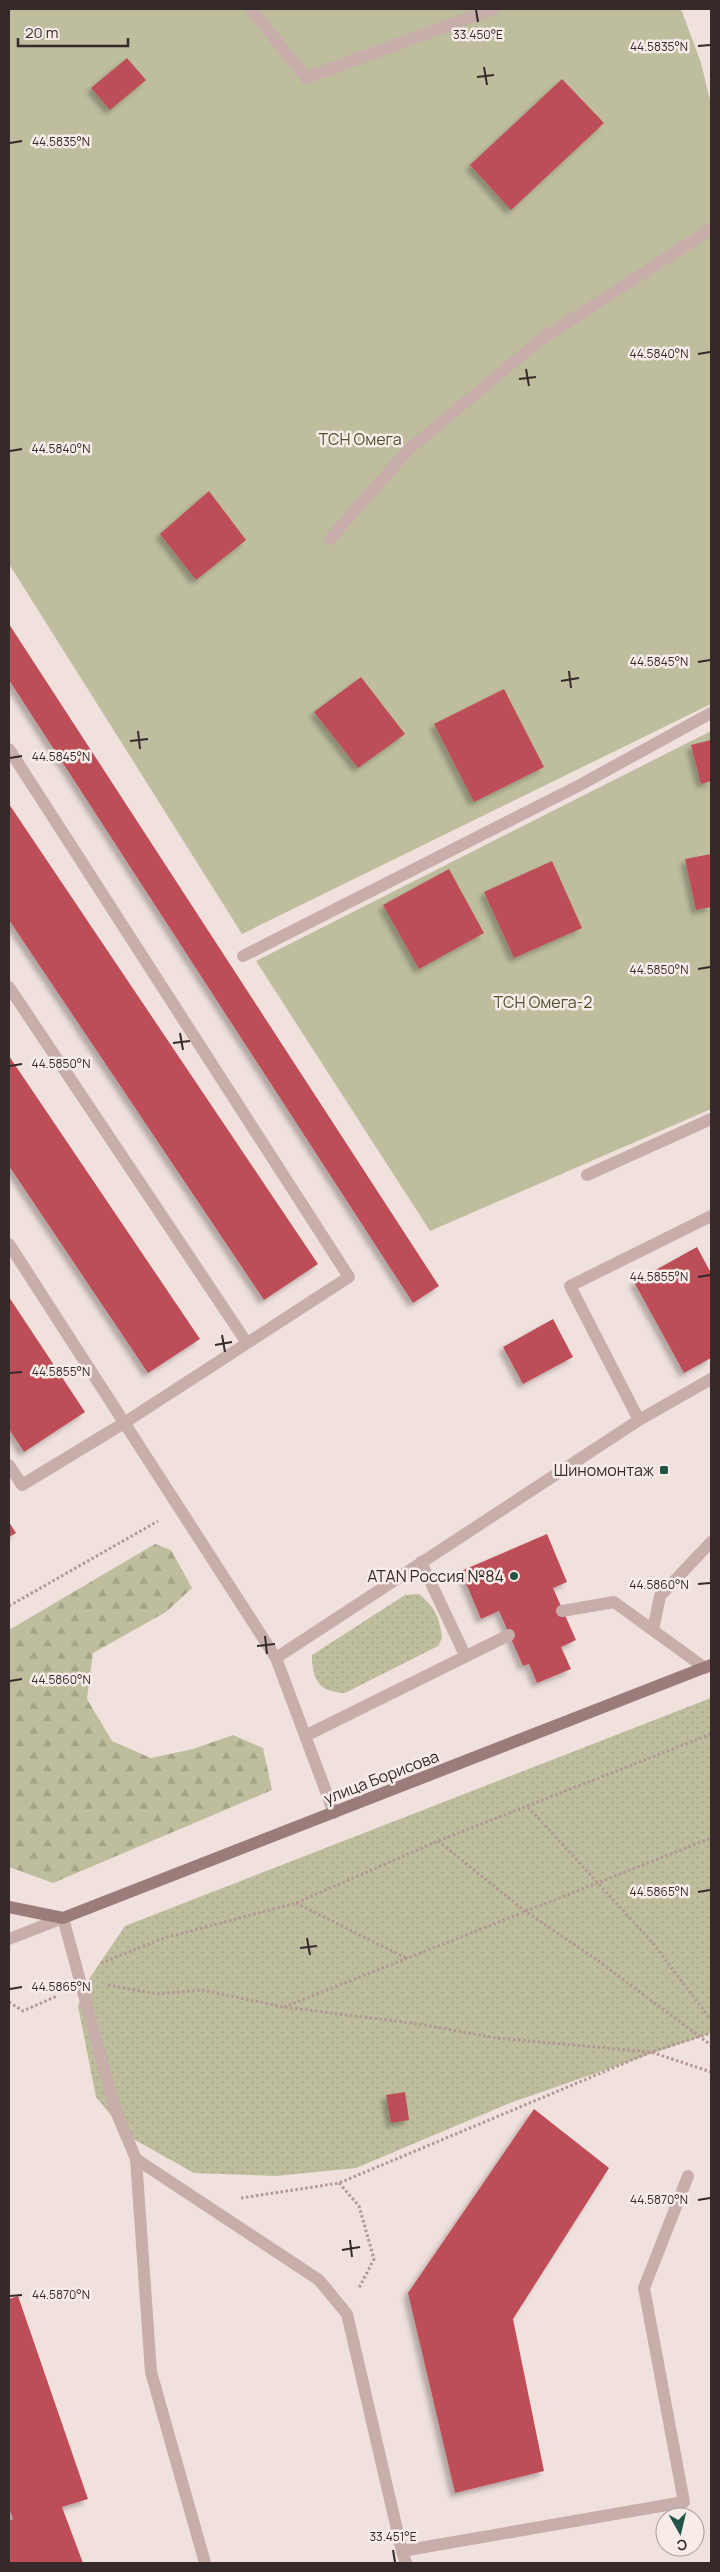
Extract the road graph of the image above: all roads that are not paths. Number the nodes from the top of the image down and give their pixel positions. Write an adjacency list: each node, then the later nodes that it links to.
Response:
1 (251, 9): 2 (street)
2 (493, 9)
3 (711, 229): 4 (street)
4 (330, 539)
5 (711, 713): 7 (street)
6 (9, 749): 13 (street)
7 (243, 956)
8 (9, 987): 13 (street)
9 (711, 1119): 10 (street)
10 (587, 1175)
11 (711, 1216): 15 (street)
12 (9, 1244): 16 (street)
13 (247, 1343): 16 (street)
14 (711, 1379): 15 (street)
15 (639, 1420): 19 (street)
16 (124, 1423): 17 (street); 24 (street)
17 (9, 1465)
18 (711, 1542): 21 (street)
19 (422, 1562): 23 (street); 24 (street)
20 (562, 1611): 21 (street)
21 (653, 1630): 25 (street)
22 (509, 1635): 23 (street)
23 (464, 1655): 26 (street)
24 (276, 1658): 26 (street)
25 (708, 1666): 27 (main road, улица Борисова)
26 (306, 1735): 27 (street)
27 (334, 1813): 29 (main road, улица Борисова)
28 (9, 1906): 29 (main road)
29 (63, 1918): 30 (street); 31 (street)
30 (9, 1940)
31 (136, 2159): 33 (street); 34 (street)
32 (688, 2176): 33 (street)
33 (404, 2557)
34 (205, 2563)

